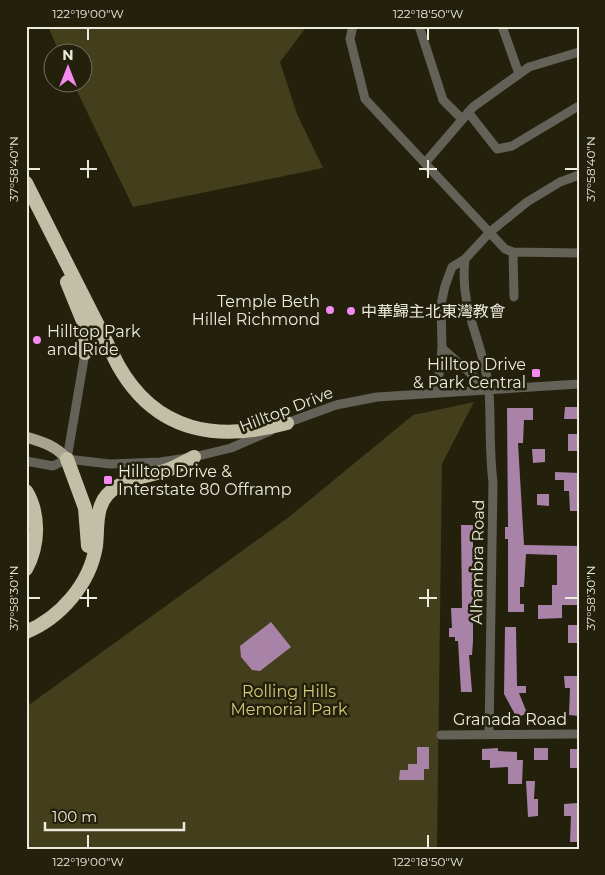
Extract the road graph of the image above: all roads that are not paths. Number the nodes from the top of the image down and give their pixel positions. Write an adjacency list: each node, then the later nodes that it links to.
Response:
1 (353, 26): 8 (street)
2 (419, 26): 7 (street)
3 (502, 26): 5 (street)
4 (579, 52): 5 (street)
5 (519, 74): 7 (street)
6 (577, 107): 7 (street)
7 (465, 116): 8 (street)
8 (425, 163): 11 (street)
9 (579, 175): 11 (street)
10 (26, 183): 12 (highway)
11 (490, 232): 13 (street); 15 (street)
12 (54, 240): 18 (highway); 22 (highway)
13 (513, 252): 14 (street); 16 (street)
14 (579, 253)
15 (465, 259): 17 (street); 20 (street, Alhambra Road)
16 (514, 297)
17 (442, 348): 20 (street); 21 (street)
18 (85, 353): 25 (street)
19 (579, 384): 20 (street, Hilltop Drive)
20 (488, 390): 21 (street, Hilltop Drive); 31 (street, Alhambra Road)
21 (437, 392): 22 (street, Hilltop Drive)
22 (287, 423): 24 (street, Hilltop Drive)
23 (26, 437): 25 (main road)
24 (194, 457): 25 (street, Hilltop Drive); 29 (highway)
25 (67, 459): 26 (street, Hilltop Drive); 29 (highway)
26 (26, 461)
27 (26, 491): 28 (highway)
28 (26, 569)
29 (69, 598): 30 (highway)
30 (26, 632)
31 (489, 734): 32 (street, Granada Road); 33 (street, Granada Road)
32 (579, 734)
33 (441, 735)

